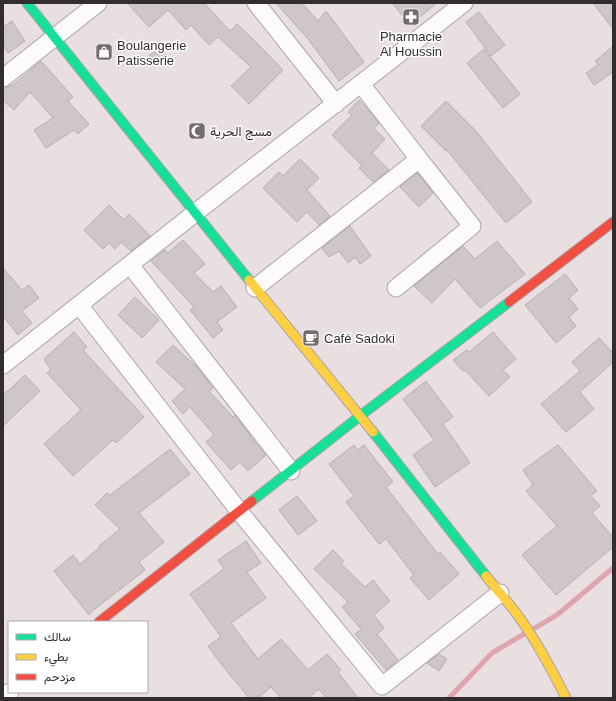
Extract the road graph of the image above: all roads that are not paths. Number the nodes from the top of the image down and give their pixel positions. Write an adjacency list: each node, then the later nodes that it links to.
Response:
1 (27, 3): 5 (main road)
2 (98, 3): 5 (street)
3 (256, 3): 8 (street)
4 (464, 3): 7 (street)
5 (54, 37): 6 (street); 10 (main road)
6 (3, 78)
7 (361, 84): 8 (street); 9 (street)
8 (336, 104): 10 (street)
9 (419, 159): 13 (street); 14 (street)
10 (195, 214): 12 (street); 13 (main road)
11 (613, 222): 17 (main road)
12 (130, 265): 15 (street); 18 (street)
13 (255, 288): 17 (main road)
14 (396, 288)
15 (79, 305): 16 (street); 19 (street)
16 (3, 365)
17 (360, 416): 18 (main road); 20 (main road)
18 (291, 471): 19 (main road)
19 (239, 511): 20 (street); 21 (main road)
20 (505, 598): 22 (main road)
21 (99, 621)
22 (566, 698)

